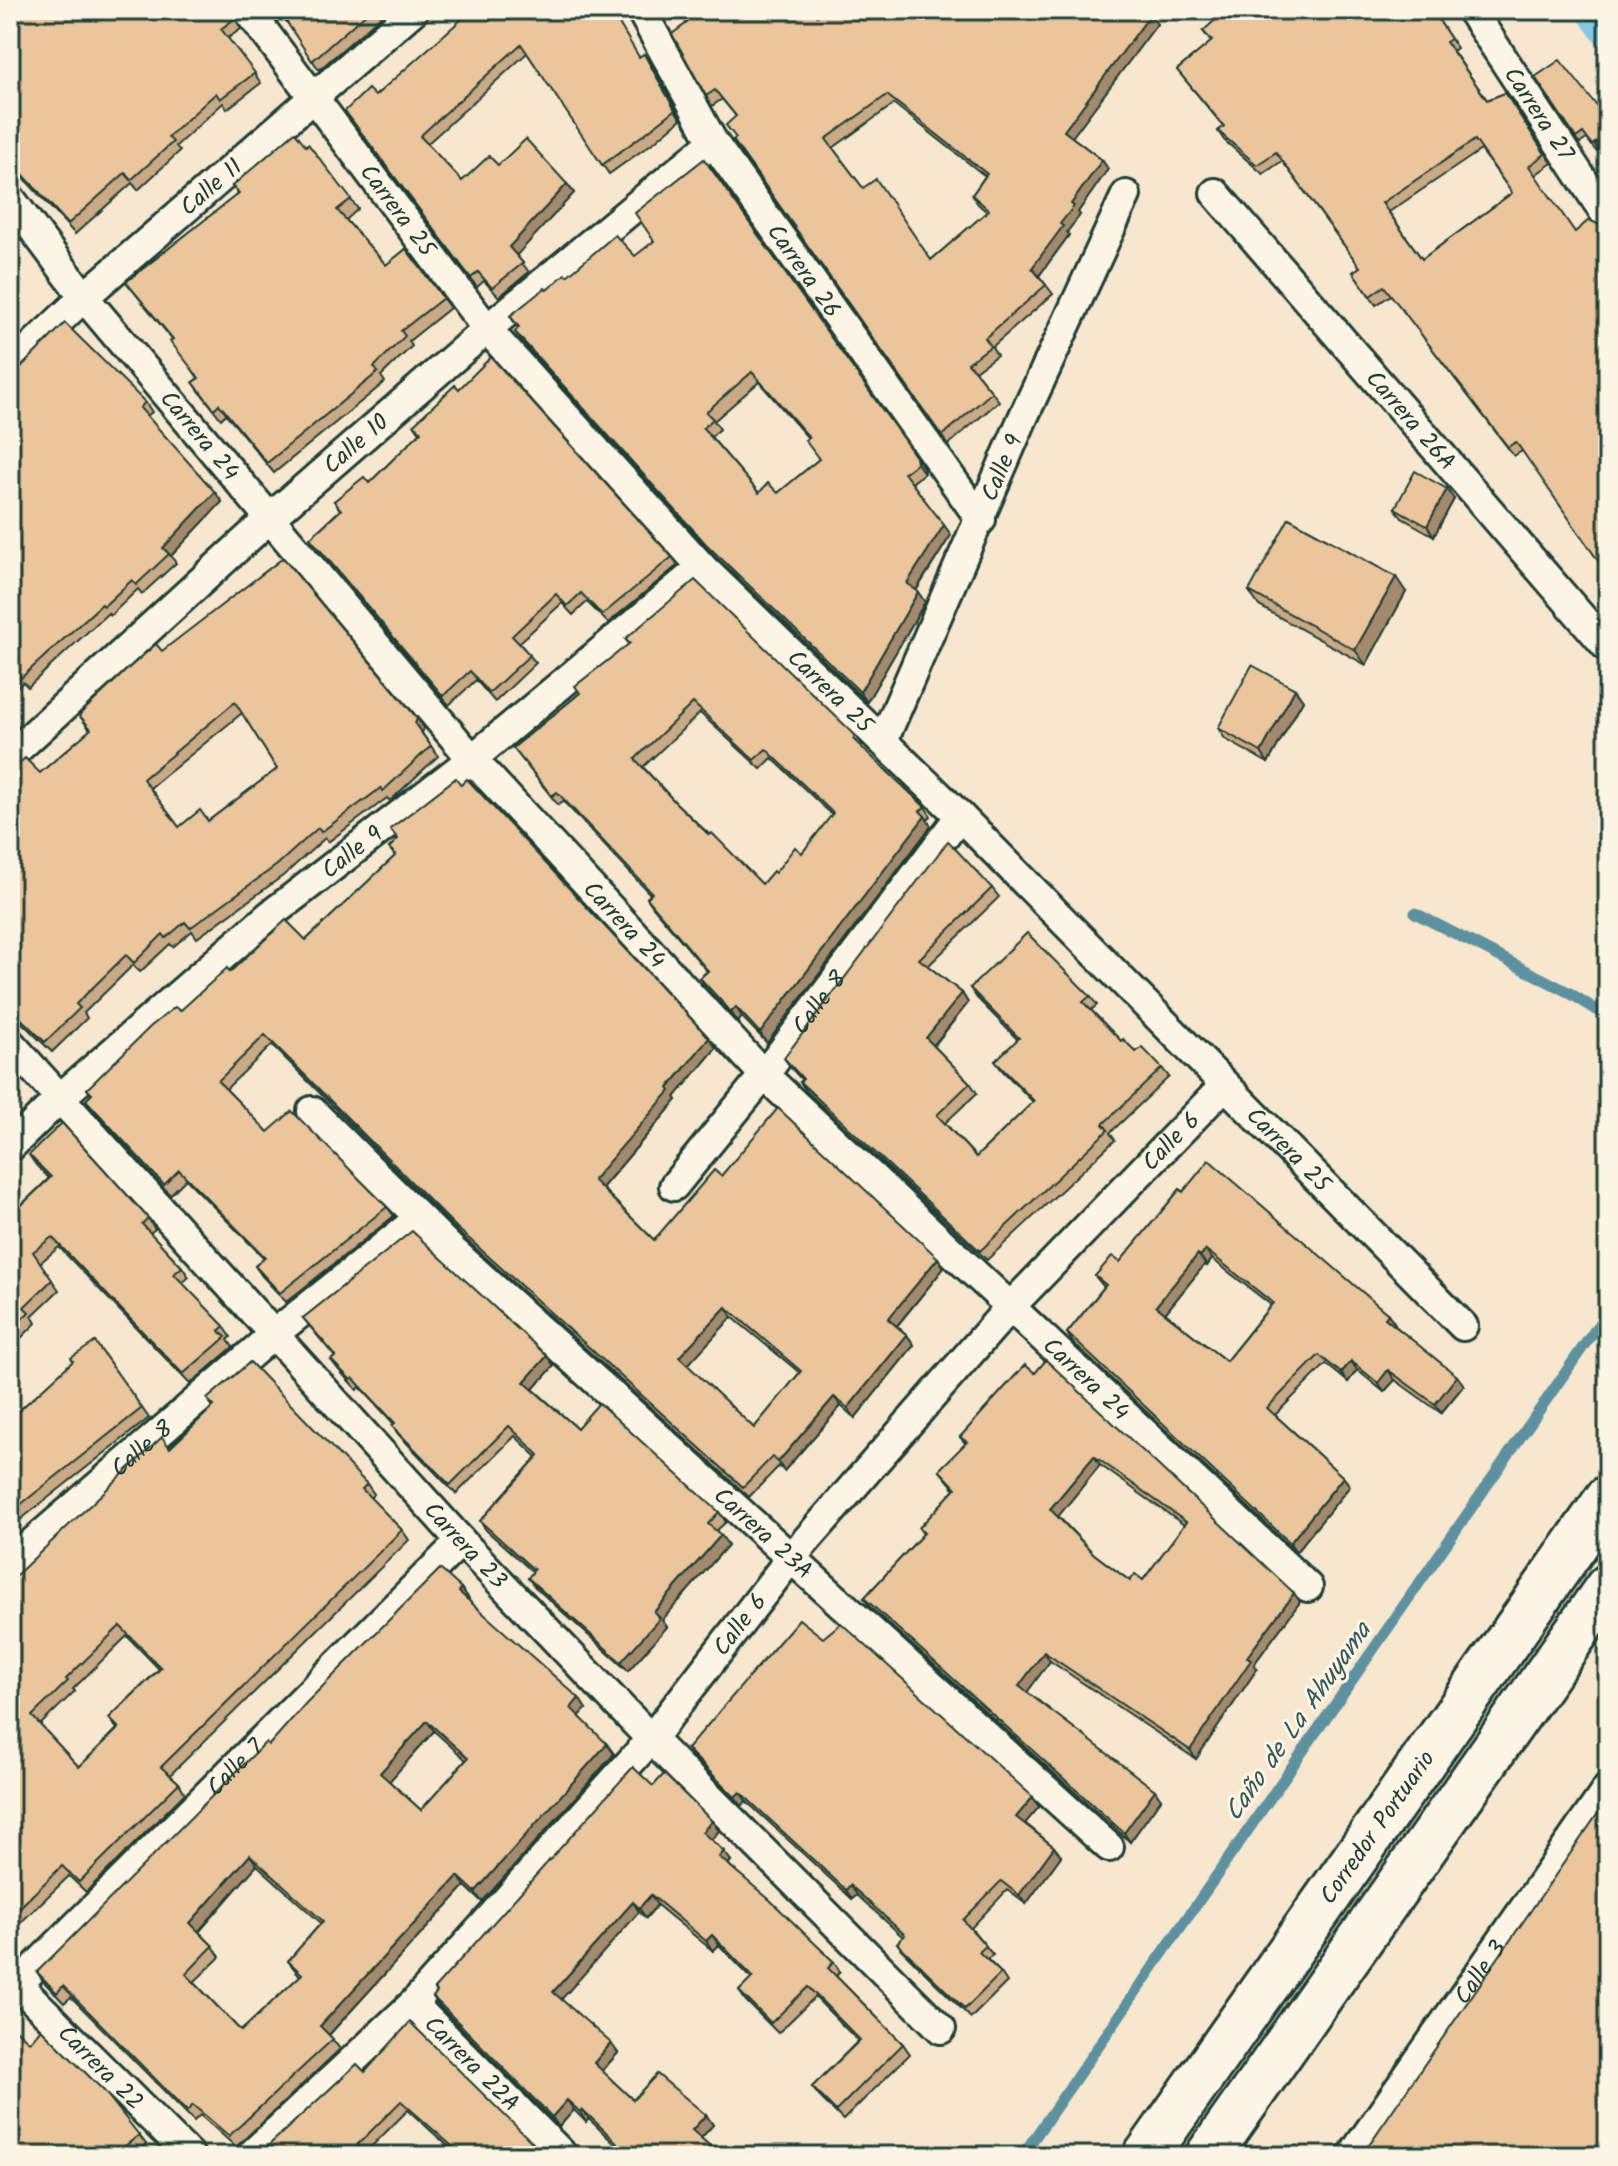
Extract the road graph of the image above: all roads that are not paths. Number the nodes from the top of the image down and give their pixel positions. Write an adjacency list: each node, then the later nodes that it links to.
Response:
1 (248, 10): 5 (street, Carrera 25)
2 (414, 10): 5 (street, Calle 11)
3 (641, 10): 6 (street, Carrera 26)
4 (1471, 10): 10 (street, Carrera 27)
5 (315, 98): 11 (street, Calle 11); 12 (street, Carrera 25)
6 (713, 142): 12 (street, Calle 10); 15 (street, Carrera 26)
7 (1215, 193): 17 (street, Carrera 26A)
8 (1126, 195): 15 (street, Calle 9)
9 (10, 198): 11 (street, Carrera 24)
10 (1608, 218)
11 (84, 297): 13 (street, Calle 11); 14 (street, Carrera 24)
12 (487, 329): 14 (street, Calle 10); 16 (street, Carrera 25)
13 (10, 367)
14 (270, 518): 19 (street, Calle 10); 20 (street, Carrera 24)
15 (981, 520): 18 (street, Calle 9)
16 (702, 567): 18 (street, Carrera 25); 20 (street, Calle 9)
17 (1608, 648)
18 (883, 741): 21 (street, Carrera 25)
19 (10, 756)
20 (472, 759): 23 (street, Carrera 24); 25 (street, Calle 9)
21 (960, 816): 23 (street, Calle 8); 24 (street, Carrera 25)
22 (10, 1043): 25 (street, Carrera 23)
23 (764, 1075): 28 (street, Calle 8); 30 (street, Carrera 24)
24 (1224, 1086): 30 (street, Calle 6); 31 (street, Carrera 25)
25 (61, 1097): 27 (street, Calle 9); 32 (street, Carrera 23)
26 (312, 1111): 29 (street, Carrera 23A)
27 (10, 1147)
28 (674, 1186)
29 (418, 1219): 32 (street); 35 (street, Carrera 23A)
30 (1010, 1307): 35 (street, Calle 6); 37 (street, Carrera 24)
31 (1463, 1326)
32 (274, 1334): 34 (street, Carrera 23); 36 (street, Calle 8)
33 (1608, 1498): 48 (main road, Corredor Portuario)
34 (461, 1541): 39 (street, Carrera 23); 42 (street, Calle 7)
35 (790, 1559): 39 (street, Calle 6); 41 (street, Carrera 23A)
36 (10, 1562)
37 (1308, 1587)
38 (1608, 1587): 49 (main road)
39 (651, 1739): 43 (street, Calle 6); 44 (street, Carrera 23)
40 (1608, 1788): 50 (street, Calle 3)
41 (1109, 1847)
42 (13, 1985): 45 (street, Carrera 22)
43 (413, 2004): 46 (street, Calle 6); 47 (street, Carrera 22A)
44 (941, 2029)
45 (190, 2156)
46 (250, 2156)
47 (564, 2156)
48 (1146, 2156)
49 (1208, 2156)
50 (1352, 2156)

